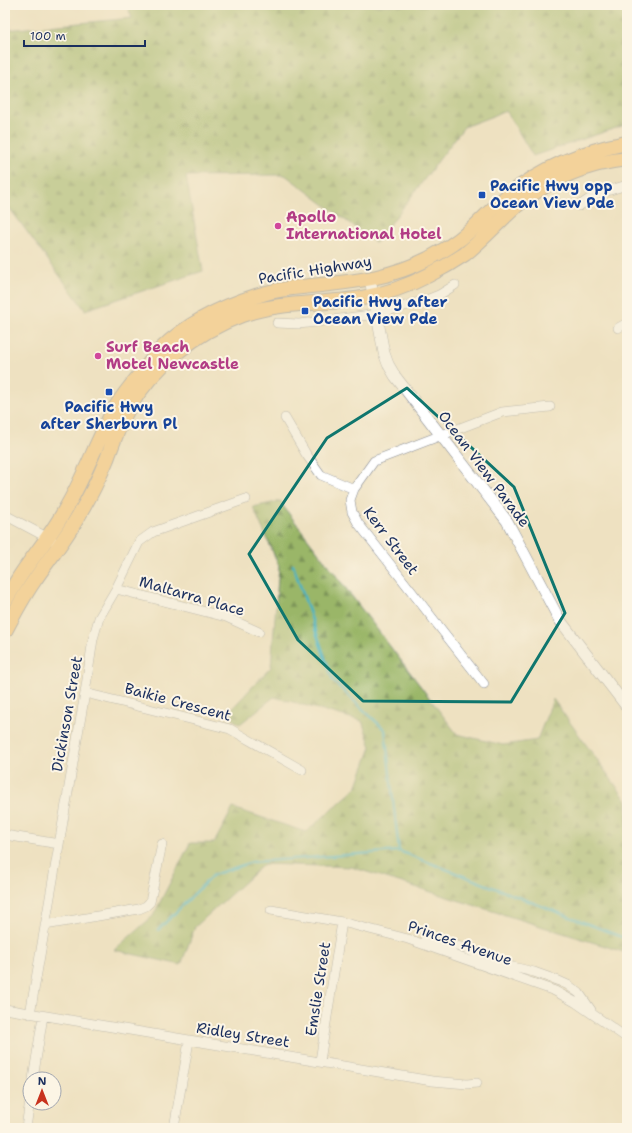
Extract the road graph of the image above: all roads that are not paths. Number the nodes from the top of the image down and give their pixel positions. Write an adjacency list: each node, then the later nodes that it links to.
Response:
1 (627, 143): 5 (highway, Pacific Highway)
2 (627, 159): 7 (highway, Pacific Highway)
3 (627, 185): 4 (street)
4 (579, 206)
5 (370, 279): 7 (street, Ocean View Parade); 18 (highway, Pacific Highway)
6 (455, 286): 8 (street)
7 (373, 295): 8 (street, Ocean View Parade); 19 (highway, Pacific Highway)
8 (377, 314): 10 (street); 14 (street, Ocean View Parade)
9 (627, 322): 11 (street)
10 (277, 323)
11 (618, 328)
12 (550, 407): 14 (street, Kerr Street)
13 (285, 418): 15 (street)
14 (440, 435): 15 (street, Kerr Street); 26 (street, Ocean View Parade)
15 (354, 489): 24 (street, Kerr Street)
16 (246, 499): 20 (street, Dickinson Street)
17 (5, 515): 18 (street)
18 (47, 537): 19 (street); 21 (highway, Pacific Highway)
19 (61, 544): 22 (highway, Pacific Highway)
20 (116, 589): 23 (street, Maltarra Place); 25 (street, Dickinson Street)
21 (5, 601)
22 (5, 631)
23 (260, 632)
24 (484, 684)
25 (85, 693): 27 (street, Baikie Crescent); 29 (street, Dickinson Street)
26 (627, 707)
27 (302, 770)
28 (5, 835): 29 (street)
29 (59, 844): 33 (street, Dickinson Street)
30 (162, 844): 33 (street)
31 (271, 910): 32 (street, Princes Avenue)
32 (342, 922): 37 (street, Princes Avenue); 39 (street, Emslie Street)
33 (45, 925): 35 (street, Dickinson Street)
34 (5, 1009): 35 (street, Ridley Street)
35 (30, 1014): 36 (street, Ridley Street)
36 (43, 1016): 38 (street, Ridley Street); 40 (street)
37 (627, 1038)
38 (189, 1041): 39 (street, Ridley Street); 44 (street)
39 (320, 1062): 41 (street, Ridley Street)
40 (34, 1071)
41 (478, 1083)
42 (28, 1111): 43 (street)
43 (26, 1128)
44 (174, 1128)

